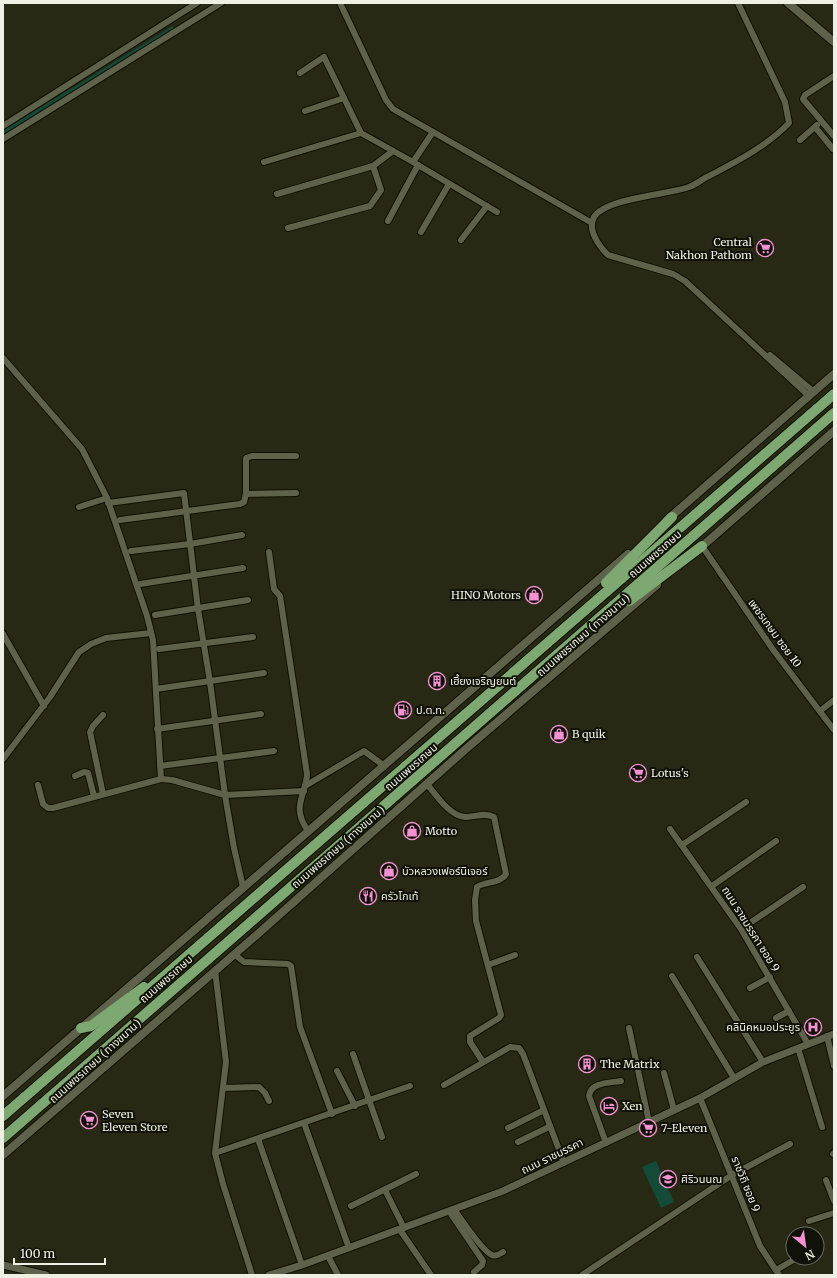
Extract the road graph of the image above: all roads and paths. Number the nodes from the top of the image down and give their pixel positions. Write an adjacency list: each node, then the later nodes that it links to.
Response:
1 (197, 3): 6 (street)
2 (221, 3): 8 (street)
3 (340, 3): 16 (street)
4 (738, 3): 31 (street)
5 (788, 3): 7 (main road)
6 (145, 38): 8 (street); 14 (street)
7 (834, 42)
8 (150, 47): 19 (street)
9 (300, 73): 11 (street)
10 (834, 76): 13 (street)
11 (344, 98): 12 (street); 17 (street)
12 (304, 111)
13 (822, 122): 15 (street); 18 (street)
14 (3, 126)
15 (815, 127): 20 (street); 21 (street)
16 (433, 132): 24 (street); 31 (street)
17 (361, 133): 22 (street); 23 (street)
18 (834, 136)
19 (3, 139)
20 (800, 140)
21 (833, 149)
22 (393, 151): 24 (street); 25 (street)
23 (264, 162)
24 (415, 164): 26 (street); 30 (street)
25 (373, 166): 27 (street); 32 (street)
26 (449, 184): 28 (street); 33 (street)
27 (277, 194)
28 (486, 206): 29 (street); 34 (street)
29 (497, 212)
30 (388, 221)
31 (592, 223): 37 (street)
32 (288, 228)
33 (421, 232)
34 (462, 240)
35 (3, 358): 44 (street)
36 (834, 374): 37 (main road)
37 (811, 394): 47 (main road)
38 (834, 394): 62 (highway, ถนนเพชรเกษม)
39 (834, 413): 66 (highway, ถนนเพชรเกษม)
40 (834, 431): 51 (main road, ถนนเพชรเกษม (ทางขนาน))
41 (296, 456): 43 (street)
42 (296, 492): 43 (street)
43 (246, 494): 46 (street)
44 (108, 500): 45 (street); 46 (street); 60 (street)
45 (79, 508)
46 (185, 511): 48 (street); 50 (street)
47 (672, 517): 62 (highway); 83 (main road)
48 (120, 520)
49 (242, 535): 50 (street)
50 (190, 544): 52 (street); 55 (street)
51 (702, 546): 66 (highway); 73 (street, เพชรเกษม ซอย 10); 86 (main road, ถนนเพชรเกษม (ทางขนาน))
52 (131, 551)
53 (269, 552): 88 (street)
54 (243, 568): 55 (street)
55 (195, 576): 56 (street); 58 (street)
56 (140, 584)
57 (248, 600): 58 (street)
58 (198, 609): 59 (street); 64 (street)
59 (155, 615)
60 (152, 633): 70 (street); 72 (street)
61 (3, 634): 65 (street)
62 (556, 634): 106 (highway, ถนนเพชรเกษม)
63 (253, 637): 64 (street)
64 (204, 644): 67 (street); 69 (street)
65 (6, 646): 72 (street)
66 (568, 647): 143 (highway, ถนนเพชรเกษม)
67 (159, 649)
68 (264, 673): 69 (street)
69 (210, 682): 70 (street); 76 (street)
70 (156, 689): 77 (street)
71 (834, 700): 73 (street)
72 (44, 706): 81 (street)
73 (820, 711): 78 (street, เพชรเกษม ซอย 10)
74 (261, 714): 76 (street)
75 (103, 715): 89 (street)
76 (214, 721): 77 (street); 80 (street)
77 (157, 729): 82 (street)
78 (834, 730)
79 (274, 751): 80 (street)
80 (220, 758): 82 (street); 90 (street)
81 (3, 759)
82 (160, 766): 85 (street)
83 (383, 766): 88 (street); 94 (main road)
84 (75, 776): 91 (street)
85 (161, 779): 89 (street); 90 (street)
86 (427, 784): 101 (main road, ถนนเพชรเกษม (ทางขนาน)); 104 (street)
87 (38, 785): 91 (street)
88 (305, 789): 90 (street); 94 (street)
89 (103, 794): 91 (street)
90 (225, 795): 98 (street)
91 (94, 796)
92 (746, 802): 96 (street)
93 (670, 829): 96 (street, ถนน ราชมรรคา ซอย 9)
94 (308, 831): 98 (main road)
95 (776, 841): 97 (street)
96 (682, 845): 97 (street, ถนน ราชมรรคา ซอย 9)
97 (712, 886): 100 (street, ถนน ราชมรรคา ซอย 9)
98 (243, 887): 112 (main road)
99 (803, 887): 100 (street)
100 (741, 929): 108 (street, ถนน ราชมรรคา ซอย 9)
101 (234, 954): 105 (main road, ถนนเพชรเกษม (ทางขนาน)); 135 (street)
102 (514, 955): 104 (street)
103 (697, 957): 119 (street)
104 (488, 965): 118 (street)
105 (216, 970): 127 (street); 149 (main road, ถนนเพชรเกษม (ทางขนาน))
106 (169, 973): 112 (highway); 136 (highway, ถนนเพชรเกษม)
107 (672, 976): 123 (street)
108 (770, 977): 109 (street); 110 (street, ถนน ราชมรรคา ซอย 9)
109 (750, 988)
110 (789, 1011): 111 (street); 115 (street, ถนน ราชมรรคา ซอย 9)
111 (776, 1018)
112 (81, 1028): 128 (main road)
113 (629, 1028): 137 (street)
114 (832, 1035): 115 (street, ถนน ราชมรรคา); 120 (street)
115 (808, 1044): 116 (street, ถนน ราชมรรคา)
116 (798, 1048): 119 (street, ถนน ราชมรรคา); 140 (street)
117 (353, 1054): 130 (street)
118 (483, 1062): 126 (street); 133 (street)
119 (763, 1062): 123 (street, ถนน ราชมรรคา)
120 (834, 1066)
121 (337, 1071): 132 (street)
122 (664, 1073): 134 (street)
123 (734, 1078): 129 (street, ถนน ราชมรรคา)
124 (621, 1081): 146 (street)
125 (410, 1086): 130 (street)
126 (444, 1086)
127 (223, 1088): 131 (street); 148 (street)
128 (3, 1096)
129 (700, 1098): 134 (street, ถนน ราชมรรคา); 152 (street, ราชวิถี ซอย 9)
130 (370, 1100): 132 (street); 142 (street)
131 (269, 1101)
132 (355, 1106): 135 (street)
133 (544, 1110): 139 (street); 141 (street)
134 (674, 1110): 137 (street, ถนน ราชมรรคา)
135 (332, 1114): 138 (street)
136 (3, 1116)
137 (649, 1122): 146 (street, ถนน ราชมรรคา)
138 (304, 1123): 144 (street); 161 (street)
139 (549, 1126): 145 (street); 150 (street)
140 (822, 1127)
141 (508, 1128)
142 (382, 1137)
143 (3, 1138)
144 (258, 1139): 148 (street); 165 (street)
145 (518, 1142)
146 (606, 1143): 150 (street, ถนน ราชมรรคา)
147 (790, 1144): 152 (street)
148 (215, 1153): 170 (street)
149 (3, 1156)
150 (564, 1163): 157 (street, ถนน ราชมรรคา)
151 (416, 1174): 154 (street)
152 (732, 1175): 168 (street, ราชวิถี ซอย 9); 174 (street)
153 (826, 1180): 155 (street)
154 (385, 1190): 156 (street); 160 (street)
155 (834, 1201)
156 (351, 1206)
157 (451, 1210): 160 (street, ถนน ราชมรรคา); 162 (street); 167 (street)
158 (834, 1212): 159 (street)
159 (809, 1221)
160 (402, 1229): 161 (street, ถนน ราชมรรคา); 173 (street)
161 (349, 1248): 163 (street, ถนน ราชมรรคา)
162 (504, 1252)
163 (328, 1256): 165 (street, ถนน ราชมรรคา); 172 (street)
164 (3, 1265): 169 (street)
165 (302, 1265): 171 (street, ถนน ราชมรรคา)
166 (786, 1266): 168 (street)
167 (474, 1272)
168 (777, 1272)
169 (46, 1275)
170 (252, 1275)
171 (269, 1275)
172 (338, 1275)
173 (431, 1275)
174 (582, 1275)

